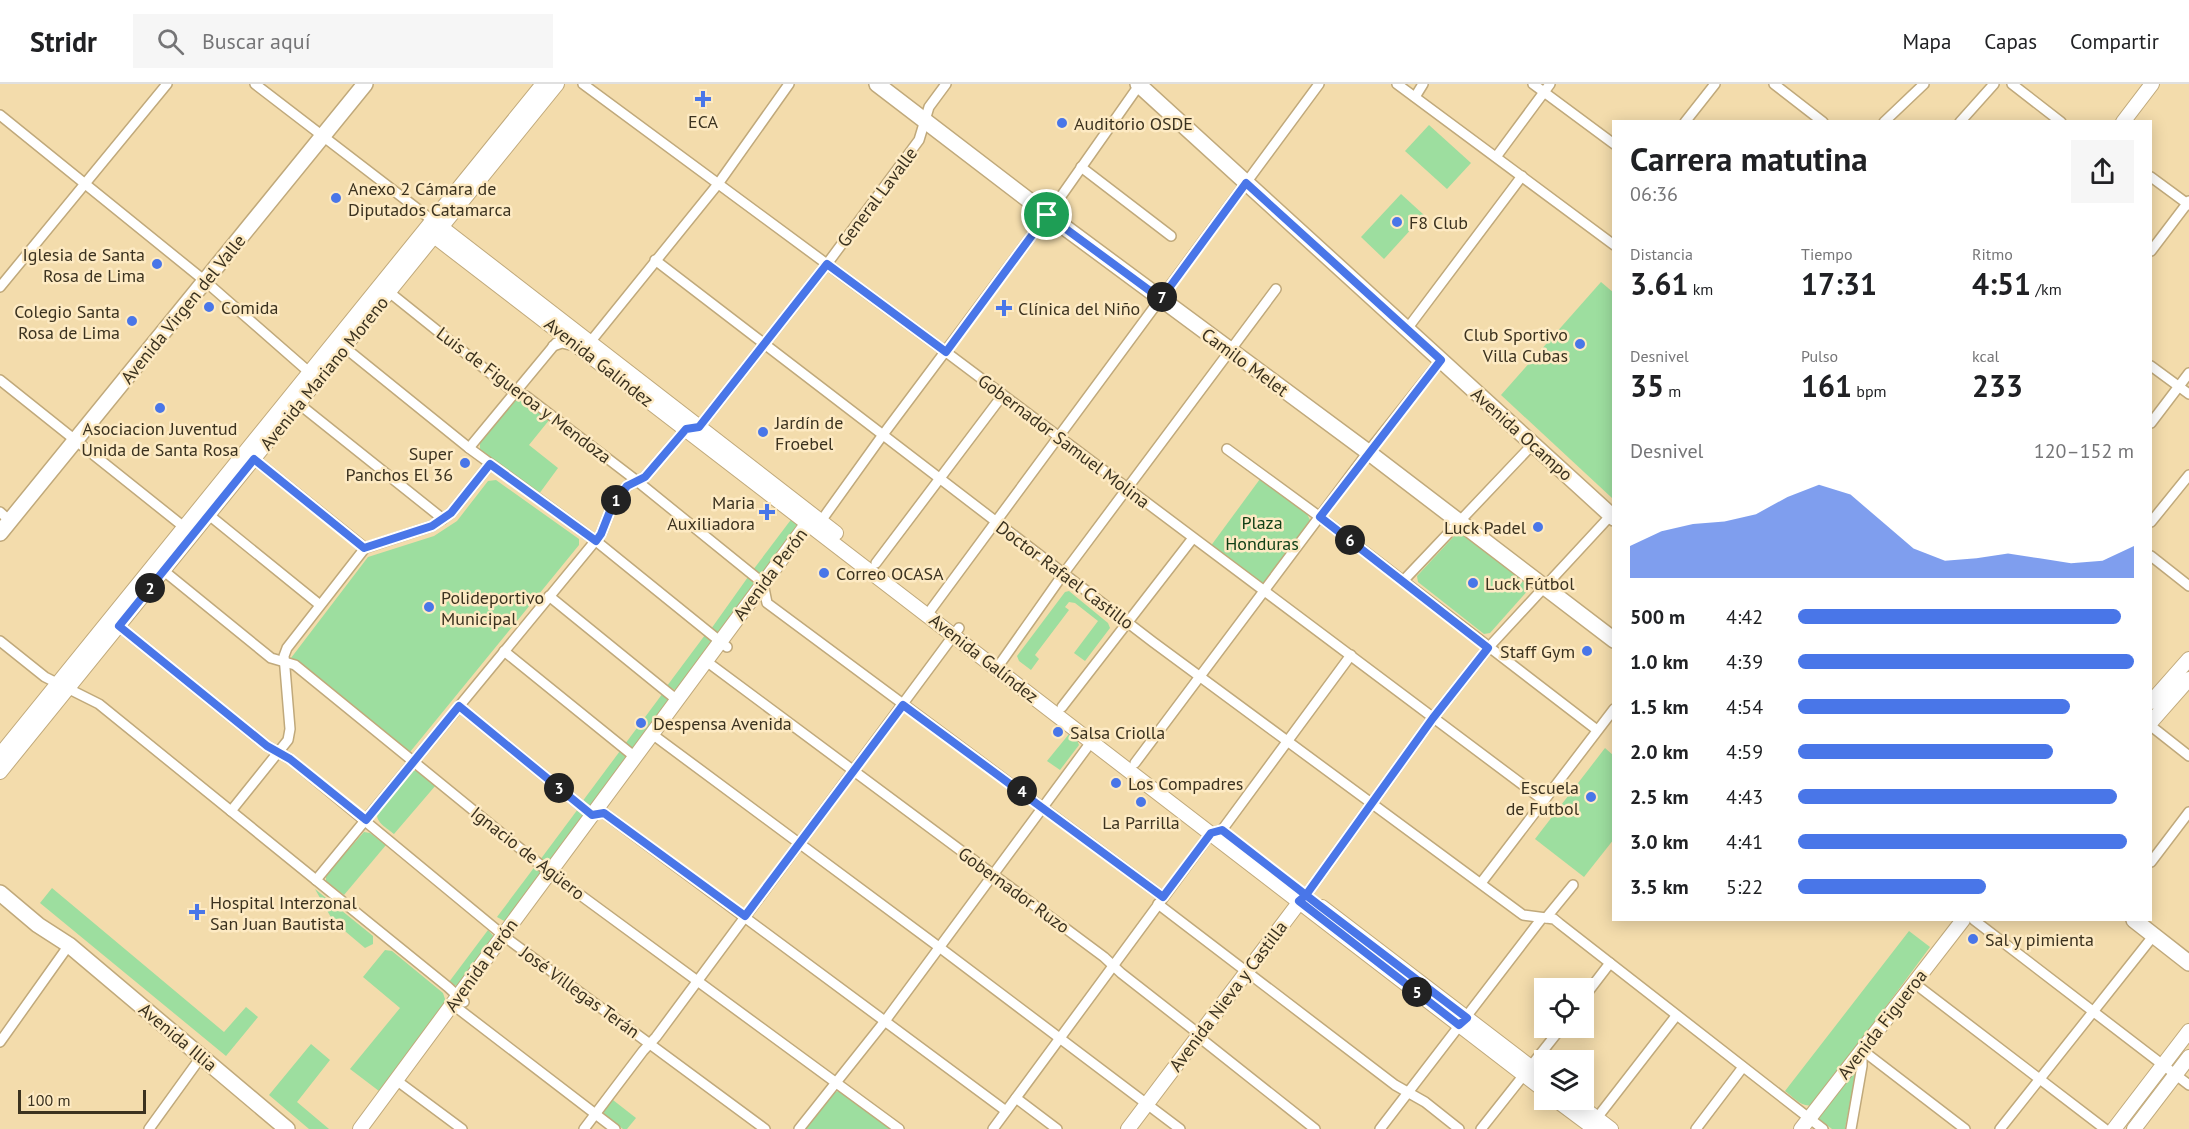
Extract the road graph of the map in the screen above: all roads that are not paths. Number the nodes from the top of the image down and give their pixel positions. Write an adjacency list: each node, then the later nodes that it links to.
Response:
1 (167, 84): 39 (street)
2 (255, 84): 33 (street, Avenida Galíndez)
3 (365, 84): 33 (main road, Avenida Virgen del Valle)
4 (543, 84): 44 (main road, Avenida Mariano Moreno)
5 (557, 84): 44 (main road, Avenida Mariano Moreno)
6 (583, 84): 41 (street, Gobernador Samuel Molina)
7 (789, 84): 41 (street)
8 (877, 84): 25 (main road, Camilo Melet)
9 (946, 84): 25 (street, General Lavalle)
10 (1139, 84): 36 (street); 40 (main road, Avenida Ocampo)
11 (1319, 84): 40 (street)
12 (1397, 84): 23 (street)
13 (1423, 84): 23 (street)
14 (1533, 84): 22 (street)
15 (1715, 84): 26 (street)
16 (1774, 84): 27 (street)
17 (1924, 84): 28 (street)
18 (1994, 84): 29 (street)
19 (2012, 84): 30 (street)
20 (2141, 84): 31 (main road)
21 (2152, 84): 32 (main road)
22 (1547, 88): 34 (street); 35 (street)
23 (1414, 97): 35 (street)
24 (0, 115): 39 (street)
25 (924, 119): 43 (main road, Camilo Melet); 49 (street, General Lavalle)
26 (1687, 120)
27 (1820, 120)
28 (1886, 120)
29 (1962, 120)
30 (2058, 120)
31 (2114, 120)
32 (2125, 120)
33 (323, 136): 44 (street, Avenida Galíndez); 50 (main road, Avenida Virgen del Valle)
34 (1612, 142)
35 (1496, 157): 37 (street)
36 (1081, 167): 43 (street); 45 (street)
37 (1521, 176): 46 (street); 55 (street)
38 (2152, 178): 42 (street)
39 (85, 183): 50 (street); 51 (street)
40 (1246, 183): 54 (street); 55 (main road, Avenida Ocampo)
41 (718, 184): 48 (street); 49 (street, Gobernador Samuel Molina)
42 (2188, 203): 47 (street)
43 (1047, 215): 54 (main road, Camilo Melet); 62 (street)
44 (436, 228): 53 (main road, Avenida Mariano Moreno); 56 (main road, Avenida Galíndez); 59 (main road, Avenida Galíndez); 65 (main road, Avenida Mariano Moreno)
45 (1171, 236)
46 (1612, 244)
47 (2152, 250)
48 (656, 260): 57 (street, Doctor Rafael Castillo); 59 (street)
49 (827, 264): 57 (street, General Lavalle); 62 (street, Gobernador Samuel Molina)
50 (205, 281): 65 (street); 77 (main road, Avenida Virgen del Valle)
51 (0, 287)
52 (1276, 289): 61 (street)
53 (389, 292): 60 (main road, Avenida Mariano Moreno); 69 (street, Luis de Figueroa y Mendoza)
54 (1161, 299): 61 (main road, Camilo Melet); 76 (street)
55 (1407, 329): 63 (main road, Avenida Ocampo)
56 (563, 334): 58 (street); 59 (main road, Avenida Galíndez)
57 (765, 344): 74 (street, General Lavalle); 75 (street, Doctor Rafael Castillo)
58 (553, 346): 59 (street); 69 (street)
59 (587, 346): 74 (main road, Avenida Galíndez)
60 (344, 347): 72 (main road, Avenida Mariano Moreno); 79 (street)
61 (1230, 351): 81 (main road, Camilo Melet); 87 (street)
62 (946, 352): 71 (street, Gobernador Samuel Molina); 75 (street)
63 (1441, 360): 78 (main road, Avenida Ocampo); 81 (street)
64 (2152, 367): 68 (street)
65 (309, 372): 98 (main road, Avenida Mariano Moreno)
66 (2189, 373): 68 (street)
67 (0, 380): 77 (street)
68 (2178, 386): 70 (street); 73 (street)
69 (514, 393): 79 (street); 86 (street, Luis de Figueroa y Mendoza)
70 (2189, 394)
71 (1002, 396): 76 (street, Gobernador Samuel Molina); 85 (street)
72 (299, 404): 82 (main road, Avenida Mariano Moreno); 92 (street)
73 (2152, 422)
74 (692, 428): 86 (street, General Lavalle); 97 (main road, Avenida Galíndez)
75 (882, 436): 85 (street, Doctor Rafael Castillo); 97 (street)
76 (1058, 437): 87 (street, Gobernador Samuel Molina); 96 (street)
77 (75, 441): 95 (main road, Avenida Virgen del Valle); 98 (street)
78 (1533, 444): 88 (main road, Avenida Ocampo); 93 (street)
79 (469, 448): 83 (street)
80 (1227, 449): 91 (street)
81 (1368, 452): 91 (street); 93 (main road, Camilo Melet)
82 (254, 459): 89 (main road, Avenida Mariano Moreno); 101 (street)
83 (490, 464): 92 (street); 100 (street)
84 (2189, 475): 94 (street)
85 (940, 480): 96 (street, Doctor Rafael Castillo); 103 (street)
86 (637, 481): 100 (street, General Lavalle); 109 (street, Luis de Figueroa y Mendoza)
87 (1128, 490): 99 (street, Gobernador Samuel Molina); 105 (street)
88 (1612, 514)
89 (209, 515): 104 (main road, Avenida Mariano Moreno); 112 (street)
90 (1612, 516): 108 (street)
91 (1320, 517): 106 (street); 110 (street)
92 (443, 519): 101 (street)
93 (1459, 521): 106 (street); 108 (main road, Camilo Melet)
94 (2152, 521)
95 (3, 522)
96 (996, 522): 105 (street, Doctor Rafael Castillo); 113 (street)
97 (815, 524): 103 (main road, Avenida Galíndez); 109 (main road, Avenida Perón); 113 (main road, Avenida Galíndez)
98 (184, 527): 129 (main road, Avenida Mariano Moreno)
99 (1193, 538): 110 (street, Gobernador Samuel Molina); 114 (street)
100 (596, 541): 111 (street, General Lavalle); 119 (street)
101 (364, 548): 112 (street)
102 (2152, 557): 107 (street)
103 (876, 564): 113 (main road, Avenida Galíndez)
104 (164, 571): 115 (main road, Avenida Mariano Moreno); 124 (street, Ignacio de Agüero)
105 (1064, 573): 114 (street, Doctor Rafael Castillo); 126 (street)
106 (1403, 581): 120 (street)
107 (2189, 586)
108 (1545, 587): 117 (main road, Camilo Melet); 120 (street)
109 (764, 589): 119 (main road, Avenida Perón); 132 (street, Luis de Figueroa y Mendoza)
110 (1265, 591): 122 (street, Gobernador Samuel Molina); 127 (street)
111 (549, 596): 121 (street, General Lavalle); 130 (street)
112 (320, 605): 124 (street)
113 (929, 611): 116 (main road, Avenida Galíndez)
114 (1127, 622): 127 (street, Doctor Rafael Castillo); 134 (street)
115 (119, 626): 129 (main road, Avenida Mariano Moreno); 143 (street, José Villegas Terán)
116 (956, 632): 126 (main road, Avenida Galíndez); 132 (street)
117 (1612, 638)
118 (0, 640): 129 (street)
119 (724, 644): 125 (main road, Avenida Perón)
120 (1488, 648): 136 (street); 139 (street)
121 (504, 651): 133 (street, General Lavalle); 146 (street)
122 (1351, 655): 136 (street, Gobernador Samuel Molina); 142 (street)
123 (2189, 659): 131 (main road)
124 (284, 663): 143 (street); 147 (street, Ignacio de Agüero)
125 (709, 664): 130 (main road, Avenida Perón); 140 (main road, Avenida Perón); 150 (street, Gobernador Ruzo)
126 (999, 665): 134 (main road, Avenida Galíndez); 141 (main road, Avenida Galíndez)
127 (1200, 676): 142 (street, Doctor Rafael Castillo); 148 (street)
128 (2189, 679): 137 (main road)
129 (63, 686): 144 (main road, Avenida Mariano Moreno); 149 (main road, Avenida Mariano Moreno); 154 (street)
130 (677, 700): 140 (main road, Avenida Perón)
131 (2152, 701)
132 (903, 705): 150 (street); 153 (street, Luis de Figueroa y Mendoza)
133 (459, 706): 147 (street, General Lavalle); 156 (street)
134 (1062, 707): 141 (main road, Avenida Galíndez)
135 (1612, 711): 139 (street)
136 (1433, 718): 151 (street, Gobernador Samuel Molina); 152 (street)
137 (2152, 723)
138 (2152, 725): 145 (street)
139 (1597, 730): 151 (street)
140 (655, 736): 146 (main road, Avenida Perón); 156 (main road, Avenida Perón); 159 (street)
141 (1094, 738): 148 (main road, Avenida Galíndez); 153 (street); 158 (main road, Avenida Galíndez)
142 (1287, 740): 152 (street, Doctor Rafael Castillo); 158 (street)
143 (278, 752): 154 (street); 157 (street, José Villegas Terán)
144 (0, 755)
145 (2189, 756)
146 (635, 757): 156 (main road, Avenida Perón)
147 (413, 762): 157 (street, General Lavalle); 161 (street, Ignacio de Agüero)
148 (1135, 763): 158 (main road, Avenida Galíndez)
149 (0, 772)
150 (853, 772): 159 (street); 162 (street, Gobernador Ruzo)
151 (1543, 800): 165 (street)
152 (1372, 803): 165 (street, Doctor Rafael Castillo); 169 (street)
153 (1044, 807): 162 (street); 168 (street, Luis de Figueroa y Mendoza)
154 (231, 811): 163 (street)
155 (2189, 812): 160 (street)
156 (598, 814): 161 (main road, Avenida Perón); 171 (street)
157 (366, 820): 163 (street, General Lavalle); 178 (street, José Villegas Terán)
158 (1216, 832): 168 (street); 169 (main road, Avenida Galíndez)
159 (798, 844): 171 (street); 180 (street)
160 (2152, 860)
161 (553, 874): 178 (main road, Avenida Perón); 185 (street, Ignacio de Agüero)
162 (994, 875): 180 (street); 183 (street, Gobernador Ruzo)
163 (315, 880): 188 (street)
164 (0, 882): 179 (main road, Avenida Illia)
165 (1481, 883): 170 (street, Doctor Rafael Castillo)
166 (1574, 885): 172 (street)
167 (0, 893): 179 (main road, Avenida Illia)
168 (1161, 901): 183 (street); 184 (street, Luis de Figueroa y Mendoza)
169 (1304, 901): 184 (main road, Avenida Nieva y Castilla); 192 (main road, Avenida Galíndez)
170 (1523, 915): 172 (street); 176 (street)
171 (745, 916): 185 (street); 191 (street)
172 (1544, 918): 176 (street); 181 (street)
173 (1962, 921): 186 (main road, Avenida Figueroa)
174 (1975, 921): 189 (street)
175 (2135, 921): 177 (main road)
176 (1529, 934): 192 (street)
177 (2154, 935): 182 (main road); 189 (street)
178 (507, 937): 188 (main road, Avenida Perón); 198 (street, José Villegas Terán)
179 (69, 945): 197 (street); 200 (main road, Avenida Illia)
180 (939, 947): 191 (street); 194 (street)
181 (1610, 963): 187 (street); 190 (street)
182 (2189, 963)
183 (1113, 965): 194 (street); 195 (street, Gobernador Ruzo)
184 (1250, 973): 195 (main road, Avenida Nieva y Castilla); 212 (street, Luis de Figueroa y Mendoza)
185 (697, 981): 198 (street); 210 (street, Ignacio de Agüero)
186 (1914, 983): 199 (main road, Avenida Figueroa); 208 (street)
187 (1594, 984)
188 (458, 1003): 209 (main road, Avenida Perón); 218 (street)
189 (2094, 1011): 202 (street); 208 (street)
190 (1676, 1016): 203 (street); 220 (street)
191 (885, 1021): 210 (street); 217 (street)
192 (1463, 1021): 204 (main road, Avenida Galíndez); 212 (street)
193 (2189, 1031): 202 (main road)
194 (1060, 1037): 213 (street); 214 (street)
195 (1202, 1038): 214 (main road, Avenida Nieva y Castilla); 236 (street, Gobernador Ruzo)
196 (1553, 1038): 204 (street)
197 (0, 1042)
198 (650, 1044): 218 (street); 228 (street, José Villegas Terán)
199 (1862, 1050): 219 (main road, Avenida Figueroa); 243 (street); 244 (street)
200 (201, 1057): 221 (main road, Avenida Illia); 222 (street)
201 (2189, 1057): 206 (main road)
202 (2163, 1065): 206 (street); 247 (main road)
203 (1743, 1067): 219 (street); 241 (street)
204 (1527, 1071): 205 (main road, Avenida Galíndez); 207 (main road, Avenida Galíndez); 239 (street)
205 (1534, 1074)
206 (2175, 1075): 211 (street); 248 (main road)
207 (1534, 1079)
208 (2040, 1079): 245 (street); 246 (street)
209 (399, 1083): 223 (main road, Avenida Perón); 224 (main road, Avenida Perón); 225 (street)
210 (836, 1083): 229 (street); 230 (street, Ignacio de Agüero)
211 (2189, 1085)
212 (1409, 1093): 237 (street); 238 (street, Luis de Figueroa y Mendoza)
213 (1016, 1098): 217 (street); 232 (street)
214 (1150, 1106): 233 (main road, Avenida Nieva y Castilla); 234 (main road, Avenida Nieva y Castilla); 235 (street)
215 (1570, 1110): 220 (main road)
216 (1581, 1110): 220 (main road)
217 (1006, 1111): 231 (street)
218 (595, 1114): 226 (street); 227 (street)
219 (1805, 1124): 242 (street)
220 (1593, 1126): 240 (main road)
221 (280, 1127)
222 (149, 1129)
223 (360, 1129)
224 (369, 1129)
225 (462, 1129)
226 (584, 1129)
227 (615, 1129)
228 (765, 1129)
229 (799, 1129)
230 (899, 1129)
231 (993, 1129)
232 (1057, 1129)
233 (1128, 1129)
234 (1137, 1129)
235 (1180, 1129)
236 (1315, 1129)
237 (1380, 1129)
238 (1459, 1129)
239 (1481, 1129)
240 (1611, 1129)
241 (1696, 1129)
242 (1823, 1129)
243 (1851, 1129)
244 (1965, 1129)
245 (2001, 1129)
246 (2105, 1129)
247 (2114, 1129)
248 (2134, 1129)

